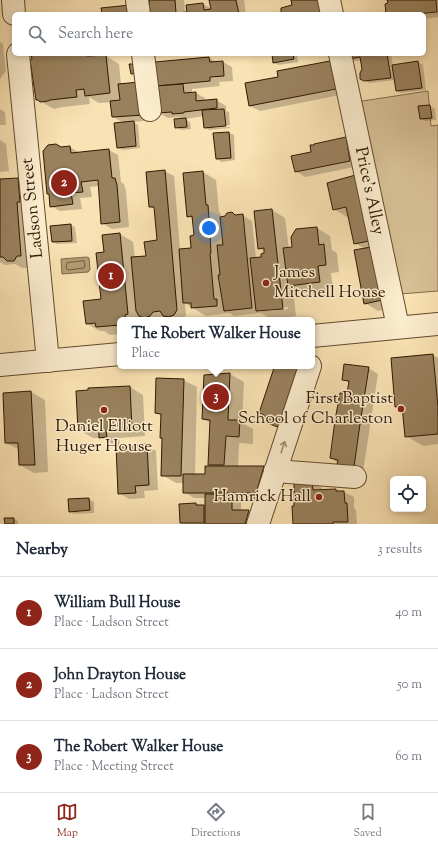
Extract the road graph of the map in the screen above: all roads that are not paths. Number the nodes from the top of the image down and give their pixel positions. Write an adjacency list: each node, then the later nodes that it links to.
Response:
1 (13, 0): 4 (street)
2 (137, 0): 5 (street)
3 (329, 0): 6 (street)
4 (14, 12)
5 (139, 12)
6 (332, 12)
7 (18, 56): 15 (street, Ladson Street)
8 (143, 56): 10 (street)
9 (340, 56): 12 (street, Price's Alley)
10 (150, 110)
11 (438, 324): 12 (street)
12 (398, 327): 13 (street)
13 (316, 335)
14 (117, 354): 15 (street)
15 (48, 361): 16 (street)
16 (0, 365)
17 (309, 369): 18 (street, one-way to 17)
18 (275, 471): 19 (street); 20 (street)
19 (355, 477)
20 (258, 524)

